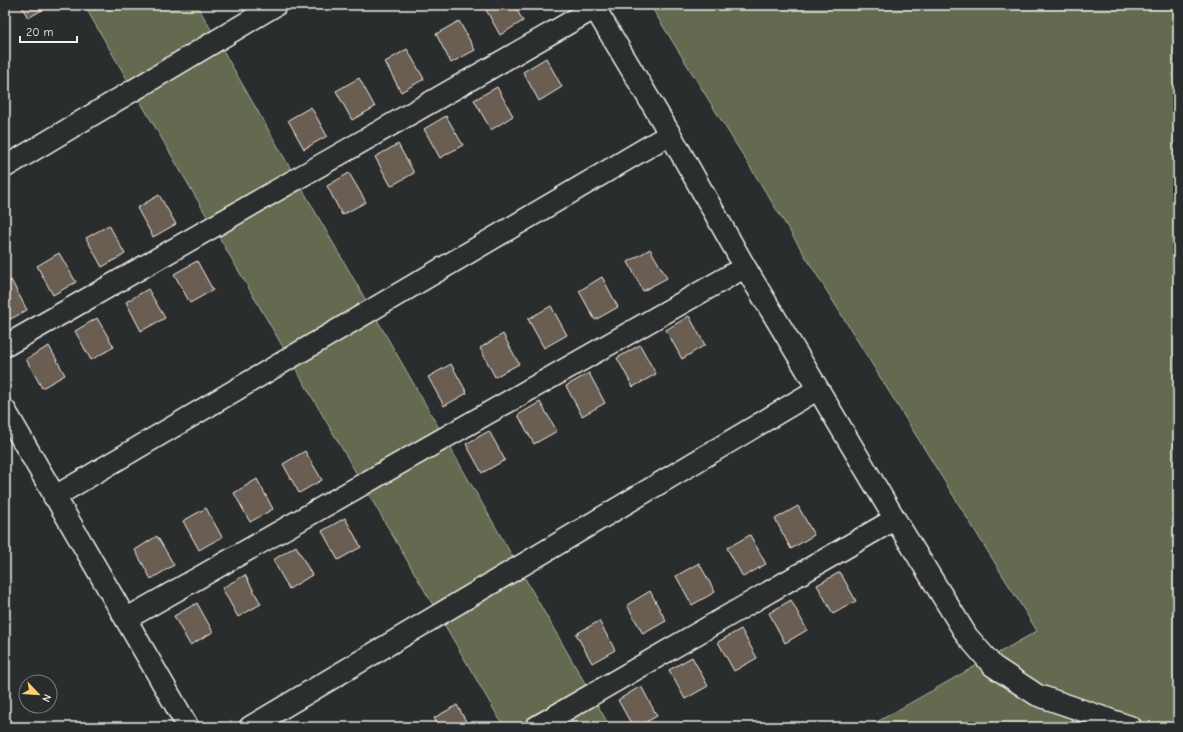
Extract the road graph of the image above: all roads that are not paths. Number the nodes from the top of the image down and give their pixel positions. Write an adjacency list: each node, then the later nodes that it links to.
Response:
1 (276, 5): 4 (street)
2 (594, 6): 3 (street); 6 (street)
3 (670, 134): 5 (street); 9 (street)
4 (5, 167)
5 (745, 268): 7 (street); 11 (street)
6 (5, 346)
7 (818, 389): 10 (street); 13 (street)
8 (5, 410): 9 (street)
9 (54, 497): 11 (street)
10 (894, 519): 14 (street); 15 (street)
11 (126, 619): 12 (street)
12 (188, 727)
13 (250, 727)
14 (536, 727)
15 (1131, 727)

